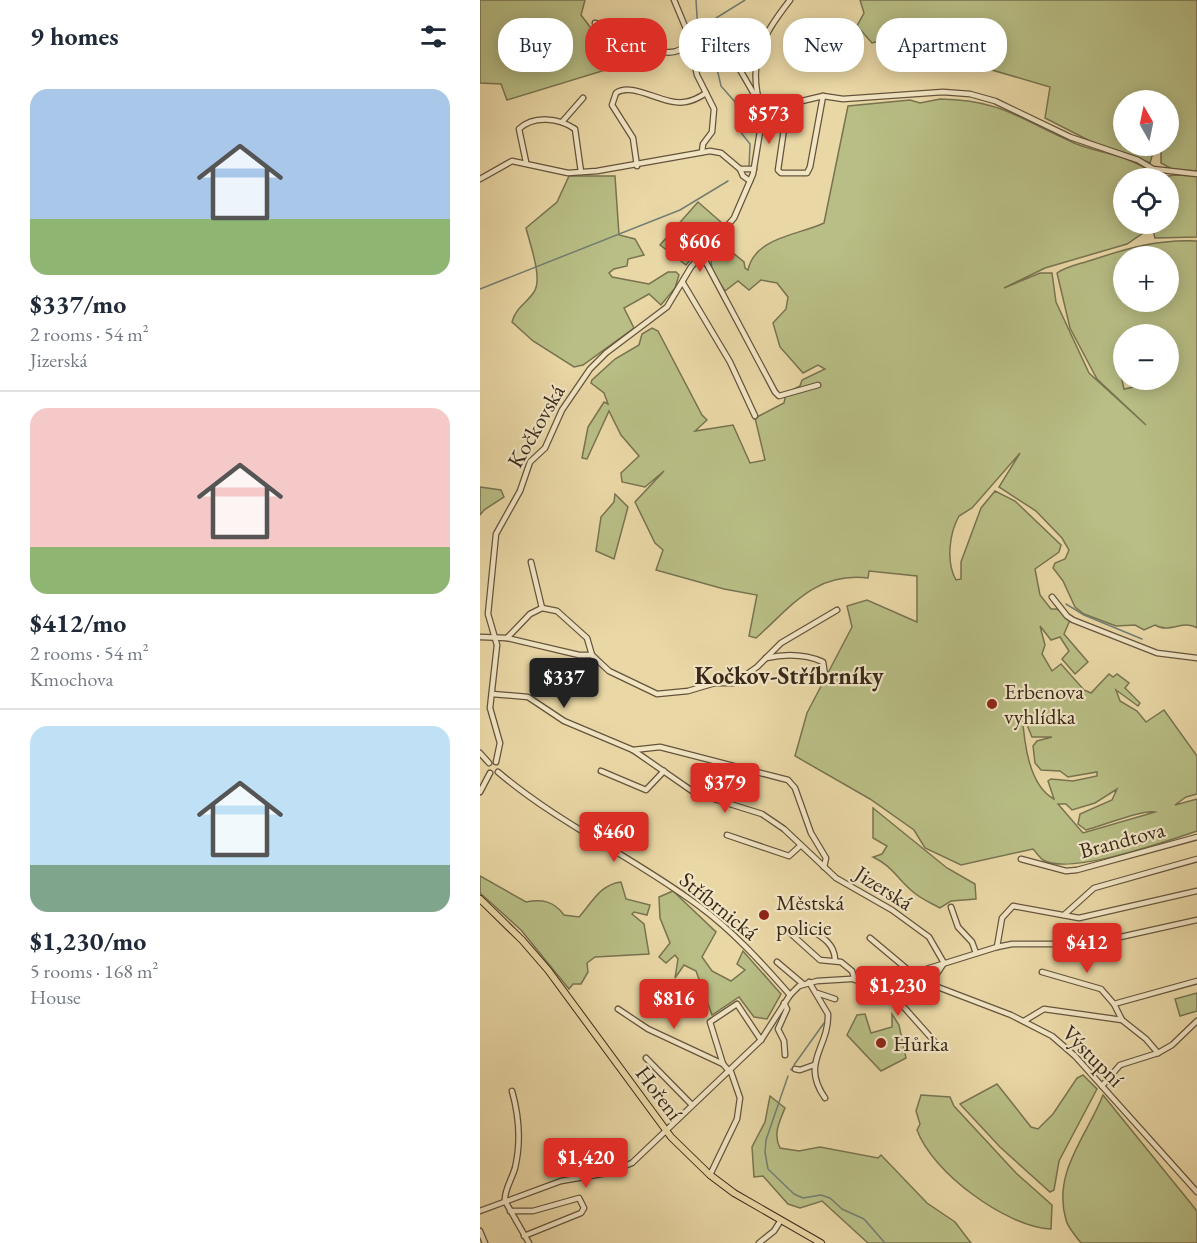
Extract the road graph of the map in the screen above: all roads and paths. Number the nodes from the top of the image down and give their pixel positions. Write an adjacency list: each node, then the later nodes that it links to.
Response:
1 (674, 0): 3 (street)
2 (790, 0): 4 (street)
3 (680, 18)
4 (771, 28)
5 (697, 72): 8 (street)
6 (741, 72): 11 (street)
7 (753, 72): 11 (street)
8 (706, 93): 15 (street); 17 (street)
9 (823, 96): 12 (street); 12 (street); 20 (street)
10 (582, 101): 14 (street)
11 (758, 101): 13 (street)
12 (788, 102): 13 (street)
13 (763, 115): 18 (street, Kočkovská)
14 (562, 122): 16 (street); 19 (street)
15 (702, 152): 17 (street); 18 (street)
16 (526, 162): 19 (street); 21 (street)
17 (637, 166): 19 (street)
18 (746, 171): 22 (street, Kočkovská); 22 (street)
19 (581, 172)
20 (1197, 174)
21 (480, 179)
22 (750, 181): 23 (street, Kočkovská)
23 (701, 253): 24 (street, Kočkovská); 25 (street)
24 (683, 283): 26 (street); 31 (street, Kočkovská)
25 (818, 384)
26 (755, 416)
27 (531, 562): 29 (street)
28 (1053, 597): 36 (street)
29 (542, 608): 33 (street); 34 (street)
30 (837, 610): 35 (street)
31 (497, 637): 32 (street); 33 (street); 38 (street, Kočkovská)
32 (480, 638)
33 (507, 638): 34 (street)
34 (592, 655): 35 (street)
35 (766, 658): 37 (street)
36 (1197, 658)
37 (826, 681)
38 (492, 694): 39 (street, Jizerská); 41 (street, Kočkovská)
39 (633, 750): 44 (street, Jizerská); 53 (street)
40 (480, 753): 42 (street)
41 (496, 762): 42 (street); 45 (street)
42 (489, 763): 46 (street)
43 (600, 771): 44 (street)
44 (664, 771): 50 (street, Jizerská)
45 (498, 772): 46 (street); 77 (street, Stříbrnická)
46 (490, 773): 47 (street)
47 (480, 792)
48 (727, 835): 50 (street)
49 (1197, 837): 51 (street, Brandtova)
50 (800, 846): 53 (street, Jizerská)
51 (1021, 859)
52 (1197, 859): 57 (street)
53 (824, 867): 66 (street, Jizerská)
54 (1197, 891): 57 (street)
55 (480, 899): 98 (main road, Hoření)
56 (951, 907): 63 (street)
57 (1064, 915): 62 (street)
58 (1197, 920): 62 (street)
59 (805, 926): 64 (street)
60 (789, 932): 64 (street)
61 (870, 938): 68 (street)
62 (997, 947): 63 (street)
63 (976, 953): 66 (street)
64 (835, 959): 70 (street)
65 (777, 962): 74 (street)
66 (944, 963): 68 (street); 75 (street)
67 (1042, 972): 80 (street)
68 (906, 975): 69 (street); 73 (street)
69 (893, 977): 70 (street); 86 (street)
70 (855, 980): 72 (street)
71 (1197, 981): 80 (street)
72 (809, 982): 74 (street); 76 (street)
73 (925, 983): 75 (street); 75 (street, Výstupní)
74 (803, 984): 77 (street)
75 (934, 984): 83 (street, Výstupní)
76 (817, 993): 78 (street); 91 (street)
77 (790, 995): 79 (street)
78 (835, 999)
79 (784, 1004): 85 (street); 88 (street)
80 (1114, 1004): 82 (street)
81 (618, 1009): 90 (street)
82 (1122, 1020): 83 (street); 87 (street)
83 (1024, 1021): 94 (street, Výstupní)
84 (1197, 1021): 87 (street)
85 (761, 1040): 90 (street); 93 (street)
86 (934, 1041)
87 (1158, 1053): 94 (street)
88 (785, 1055)
89 (646, 1058): 97 (street)
90 (723, 1064): 93 (street)
91 (814, 1065): 92 (street); 96 (street)
92 (795, 1069)
93 (730, 1071): 97 (street); 99 (street)
94 (1102, 1086): 100 (street, Výstupní)
95 (512, 1091): 101 (street)
96 (825, 1098)
97 (692, 1105): 98 (street)
98 (666, 1132): 99 (main road, Hoření); 101 (street)
99 (710, 1175): 104 (main road, Hoření)
100 (1197, 1192)
101 (505, 1201): 102 (street); 103 (street)
102 (480, 1211)
103 (510, 1211): 106 (street); 106 (street)
104 (781, 1220): 109 (street); 110 (main road, Hoření)
105 (480, 1231): 107 (street)
106 (524, 1236): 108 (street)
107 (485, 1243)
108 (529, 1243)
109 (759, 1243)
110 (821, 1243)

